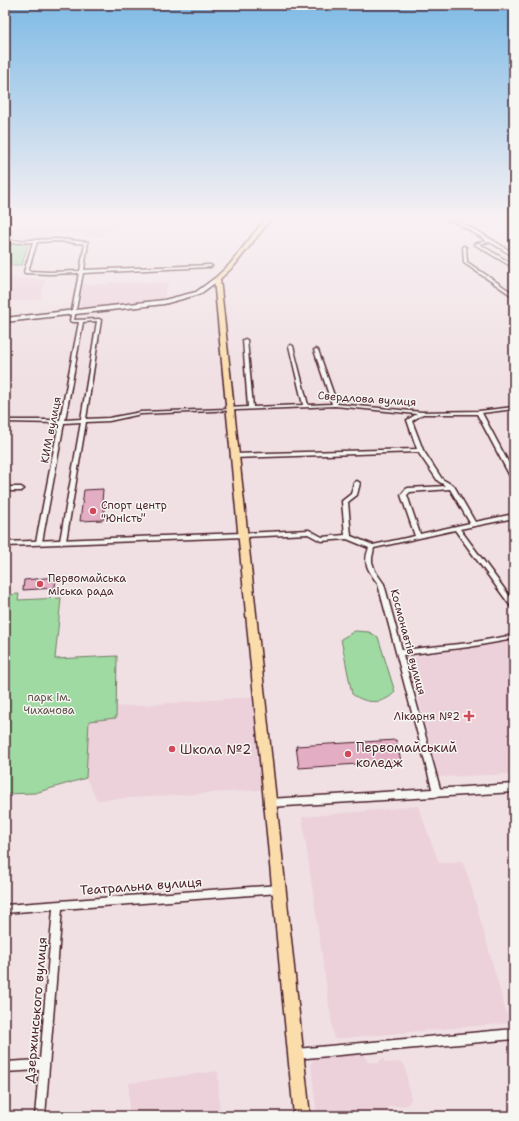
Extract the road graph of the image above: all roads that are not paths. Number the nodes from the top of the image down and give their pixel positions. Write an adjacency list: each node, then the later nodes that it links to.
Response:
1 (26, 271): 5 (street)
2 (96, 271): 5 (street)
3 (225, 271): 6 (main road)
4 (478, 271): 9 (street)
5 (81, 272): 10 (street)
6 (217, 279): 7 (main road); 8 (main road)
7 (201, 291): 8 (main road); 10 (main road)
8 (218, 292): 20 (main road)
9 (514, 296)
10 (74, 312): 11 (main road); 12 (street)
11 (5, 320)
12 (81, 321): 23 (street); 24 (street, КИМ вулиця)
13 (245, 340): 18 (street)
14 (291, 346): 17 (street)
15 (316, 350): 16 (street)
16 (335, 405): 17 (street, Свердлова вулиця); 22 (street, Свердлова вулиця)
17 (306, 406): 18 (street, Свердлова вулиця)
18 (251, 408): 20 (street, Свердлова вулиця)
19 (514, 408): 21 (street, Свердлова вулиця)
20 (229, 409): 23 (street, Свердлова вулиця); 27 (main road)
21 (479, 412): 22 (street, Свердлова вулиця); 28 (street)
22 (422, 413): 26 (street)
23 (84, 419): 24 (street, Свердлова вулиця); 39 (street)
24 (64, 420): 25 (street, Свердлова вулиця); 40 (street, КИМ вулиця)
25 (5, 421)
26 (420, 450): 27 (street); 30 (street)
27 (234, 456): 36 (main road)
28 (514, 478)
29 (357, 483): 37 (street)
30 (452, 487): 34 (street); 38 (street)
31 (5, 489): 32 (street)
32 (21, 489)
33 (514, 516): 34 (street)
34 (473, 524): 35 (street)
35 (457, 528): 38 (street); 43 (street)
36 (242, 535): 37 (street); 39 (street); 48 (main road)
37 (348, 537): 42 (street)
38 (418, 537): 42 (street)
39 (63, 541): 40 (street)
40 (39, 542): 41 (street)
41 (5, 544)
42 (372, 547): 45 (street, Космонавтів вулиця)
43 (514, 607)
44 (514, 637): 45 (street)
45 (400, 653): 47 (street, Космонавтів вулиця)
46 (513, 790): 47 (street)
47 (437, 792): 48 (street)
48 (269, 803): 49 (main road)
49 (279, 889): 50 (street, Театральна вулиця); 53 (main road)
50 (58, 905): 51 (street, Театральна вулиця); 54 (street, Дзержинського вулиця)
51 (5, 909)
52 (514, 1034): 53 (street)
53 (296, 1054): 57 (main road)
54 (44, 1065): 55 (street); 56 (street, Дзержинського вулиця)
55 (5, 1068)
56 (40, 1116)
57 (302, 1116)

